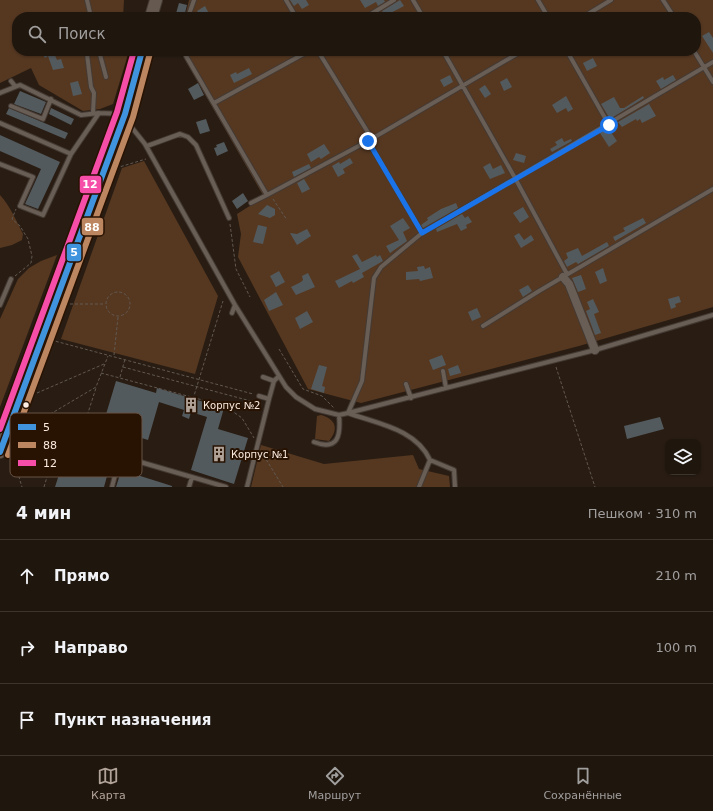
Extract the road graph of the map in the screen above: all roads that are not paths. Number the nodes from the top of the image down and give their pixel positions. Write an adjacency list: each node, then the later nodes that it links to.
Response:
1 (87, 0): 10 (lane)
2 (156, 0): 11 (main road)
3 (194, 0): 12 (lane)
4 (286, 0): 13 (lane)
5 (394, 0): 14 (lane)
6 (412, 0): 15 (lane)
7 (538, 0): 16 (lane)
8 (612, 0): 17 (lane)
9 (663, 0): 18 (lane)
10 (90, 12)
11 (152, 12)
12 (189, 12)
13 (293, 12)
14 (374, 12)
15 (419, 12)
16 (545, 12)
17 (592, 12)
18 (671, 12)
19 (87, 56): 40 (lane)
20 (100, 56): 31 (lane)
21 (141, 56): 42 (main road)
22 (186, 56): 38 (lane)
23 (299, 56): 38 (lane)
24 (321, 56): 45 (lane)
25 (445, 56): 34 (lane)
26 (513, 56): 34 (lane)
27 (570, 56): 44 (lane)
28 (697, 56): 30 (lane)
29 (713, 62): 30 (lane)
30 (704, 67): 33 (lane); 44 (lane)
31 (106, 77)
32 (12, 81): 35 (lane)
33 (713, 82)
34 (463, 85): 45 (lane); 49 (lane)
35 (15, 86): 36 (lane); 37 (lane)
36 (0, 93)
37 (51, 99): 39 (lane); 40 (lane)
38 (214, 102): 51 (lane)
39 (11, 106)
40 (92, 113): 41 (lane)
41 (99, 113): 42 (lane); 47 (lane)
42 (124, 116): 46 (lane); 72 (main road)
43 (0, 123): 47 (lane)
44 (609, 125): 49 (lane)
45 (370, 140): 51 (lane); 54 (lane)
46 (147, 146): 53 (lane); 58 (lane)
47 (71, 154): 48 (lane)
48 (0, 164)
49 (515, 178): 54 (lane); 55 (lane)
50 (713, 189): 55 (lane)
51 (267, 195): 52 (lane)
52 (251, 203)
53 (229, 218)
54 (422, 233): 73 (lane)
55 (565, 276): 61 (lane); 62 (street)
56 (11, 279): 57 (lane)
57 (0, 305)
58 (235, 305): 59 (lane); 65 (lane)
59 (232, 313)
60 (713, 315): 62 (lane)
61 (483, 326)
62 (595, 350): 68 (lane)
63 (443, 371): 68 (lane)
64 (263, 377): 66 (lane)
65 (278, 377): 66 (lane); 74 (lane)
66 (274, 381): 71 (lane)
67 (406, 384): 70 (lane)
68 (446, 388): 70 (lane)
69 (259, 396): 71 (lane)
70 (411, 398): 73 (lane)
71 (269, 399): 85 (lane)
72 (14, 413)
73 (348, 413): 74 (lane); 78 (lane)
74 (339, 415): 76 (lane)
75 (10, 425): 77 (main road)
76 (314, 442)
77 (0, 452)
78 (430, 460): 86 (lane); 87 (lane)
79 (142, 462): 81 (lane)
80 (115, 477): 82 (lane)
81 (192, 477): 83 (lane); 84 (lane)
82 (112, 487)
83 (189, 487)
84 (226, 487)
85 (247, 487)
86 (419, 487)
87 (455, 487)

